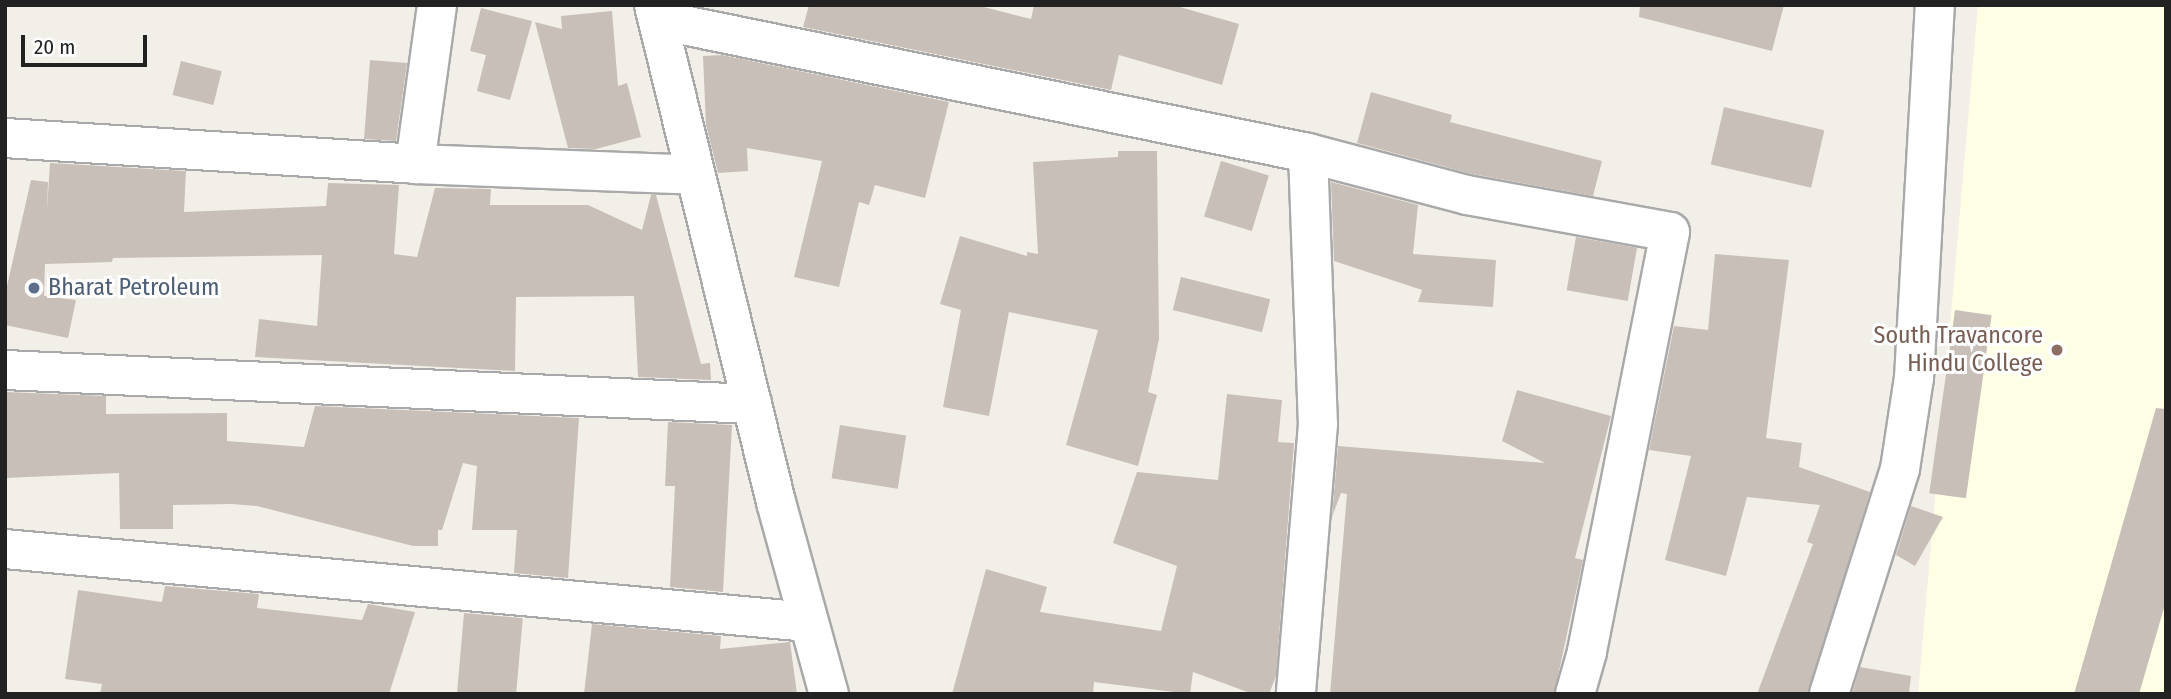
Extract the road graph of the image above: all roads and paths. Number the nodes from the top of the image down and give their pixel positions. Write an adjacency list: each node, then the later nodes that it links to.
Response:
1 (437, 5): 6 (street)
2 (1935, 5): 15 (street)
3 (656, 13): 5 (street); 7 (street)
4 (5, 138): 6 (street)
5 (1308, 153): 13 (street); 14 (street)
6 (415, 164): 7 (street)
7 (695, 175): 9 (street)
8 (5, 370): 9 (street)
9 (752, 404): 11 (street)
10 (5, 549): 11 (street)
11 (808, 622): 12 (street)
12 (829, 694)
13 (1296, 694)
14 (1575, 694)
15 (1829, 694)

